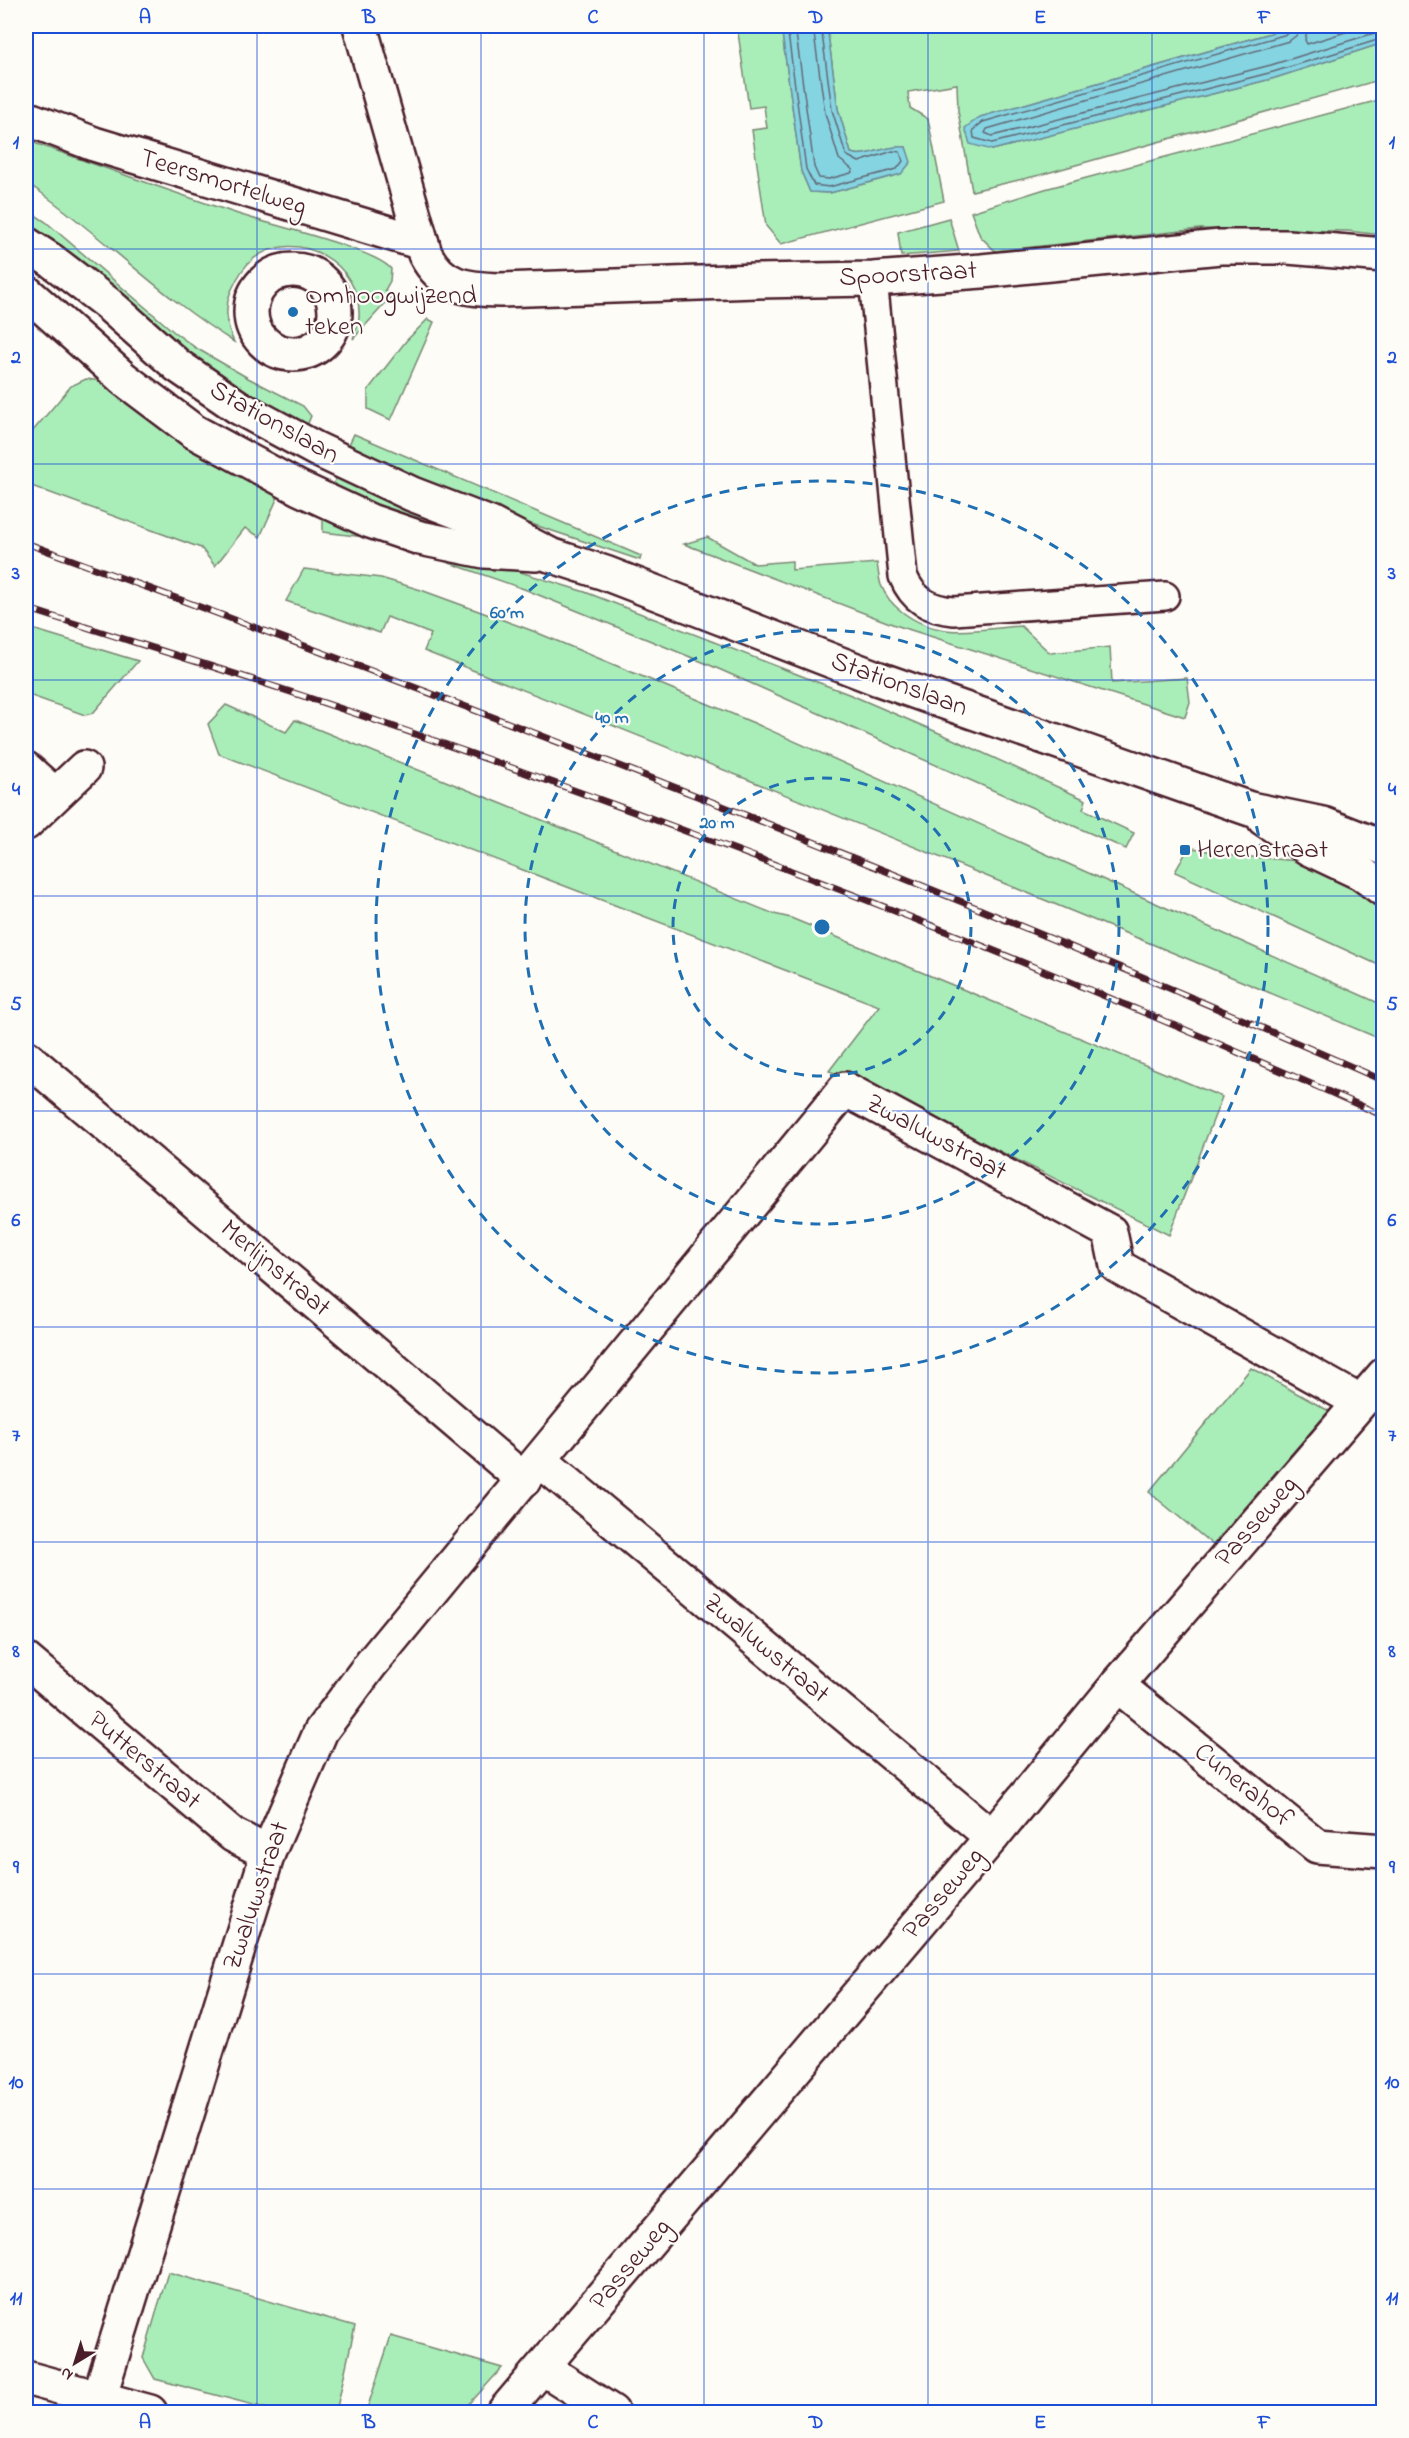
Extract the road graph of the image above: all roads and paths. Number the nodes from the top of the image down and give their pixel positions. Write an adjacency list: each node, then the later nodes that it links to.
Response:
1 (360, 26): 5 (street)
2 (26, 118): 5 (street, Teersmortelweg)
3 (26, 244): 8 (street, Stationslaan)
4 (1383, 255): 6 (street, Spoorstraat)
5 (429, 258): 6 (street, Spoorstraat)
6 (873, 279): 9 (lane)
7 (26, 292): 8 (street, Stationslaan)
8 (550, 555): 13 (street, Stationslaan)
9 (1166, 596)
10 (84, 768): 12 (street)
11 (26, 770): 12 (street)
12 (54, 794): 14 (street)
13 (1250, 809): 15 (street, Stationslaan); 16 (street, Stationslaan)
14 (26, 823)
15 (1383, 848)
16 (1383, 890)
17 (26, 1057): 20 (street, Merlijnstraat)
18 (1383, 1375): 19 (street, Passeweg)
19 (1360, 1402): 20 (street, Zwaluwstraat); 22 (street, Passeweg)
20 (532, 1470): 23 (street, Zwaluwstraat); 25 (street, Zwaluwstraat)
21 (26, 1660): 25 (street, Putterstraat)
22 (1117, 1684): 23 (street, Passeweg); 24 (street, Cunerahof)
23 (992, 1838): 26 (street, Passeweg)
24 (1383, 1851)
25 (268, 1853): 28 (street, Zwaluwstraat)
26 (543, 2368): 30 (street, Passeweg); 31 (street)
27 (26, 2378): 28 (street)
28 (99, 2398): 29 (street)
29 (150, 2412)
30 (504, 2412)
31 (612, 2412)

